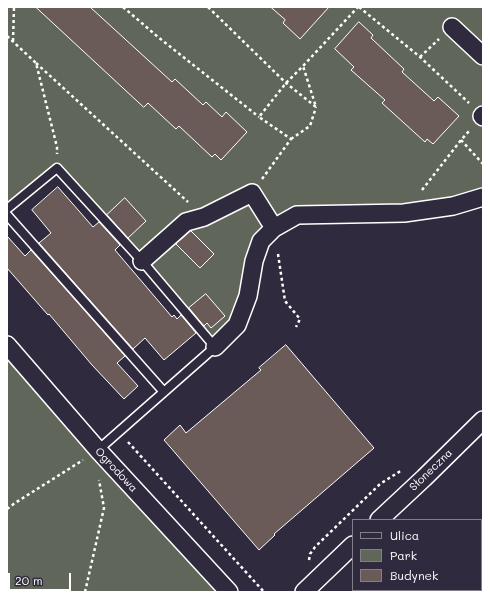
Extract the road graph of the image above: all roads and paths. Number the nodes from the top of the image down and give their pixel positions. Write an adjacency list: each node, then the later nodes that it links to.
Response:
1 (14, 7): 7 (path)
2 (123, 7): 14 (path)
3 (208, 7): 11 (path)
4 (358, 7): 10 (path); 13 (path)
5 (452, 27): 8 (street)
6 (7, 36): 7 (path)
7 (13, 42): 9 (path)
8 (483, 56)
9 (36, 63): 18 (path); 24 (path)
10 (303, 66): 11 (path); 12 (path)
11 (286, 83): 12 (path); 14 (path)
12 (316, 108): 15 (path)
13 (483, 116): 16 (path)
14 (259, 117): 15 (path)
15 (291, 139): 19 (path)
16 (461, 140): 17 (path); 22 (path)
17 (483, 164)
18 (57, 168): 21 (lane); 26 (lane)
19 (252, 193): 24 (street); 25 (street)
20 (483, 198): 22 (street)
21 (7, 209)
22 (404, 213): 25 (street)
23 (7, 215): 30 (lane)
24 (204, 217): 26 (street)
25 (274, 228): 27 (path); 28 (street)
26 (142, 261): 28 (lane)
27 (296, 327)
28 (215, 347): 30 (lane)
29 (9, 351): 33 (street, Ogrodowa)
30 (164, 392): 32 (lane)
31 (483, 420): 35 (street, Słoneczna)
32 (119, 431): 33 (lane); 39 (path)
33 (98, 450): 34 (path); 37 (path); 38 (street, Ogrodowa)
34 (7, 509)
35 (380, 519)
36 (352, 546): 40 (street)
37 (85, 592)
38 (229, 592)
39 (264, 592)
40 (304, 592)

